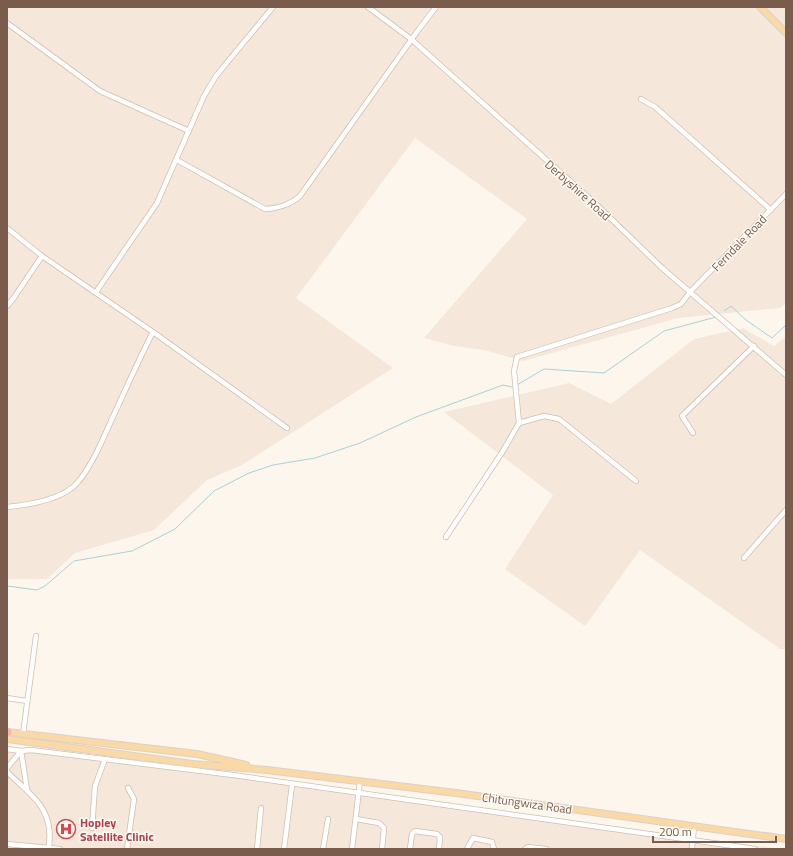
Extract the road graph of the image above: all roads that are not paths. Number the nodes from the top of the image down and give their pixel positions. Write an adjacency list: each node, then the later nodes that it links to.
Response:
1 (273, 7): 9 (street)
2 (368, 7): 7 (street, Derbyshire Road)
3 (436, 7): 7 (street)
4 (760, 7): 6 (main road)
5 (7, 23): 9 (street)
6 (786, 33)
7 (411, 39): 10 (street); 15 (street, Derbyshire Road)
8 (641, 99): 12 (street)
9 (188, 131): 10 (street)
10 (177, 160): 16 (street)
11 (786, 194): 12 (street, Ferndale Road)
12 (771, 210): 15 (street, Ferndale Road)
13 (7, 228): 14 (street)
14 (42, 256): 16 (street); 17 (street)
15 (691, 291): 19 (street, Derbyshire Road); 21 (street, Ferndale Road)
16 (96, 292): 18 (street)
17 (7, 306)
18 (153, 332): 22 (street); 25 (street)
19 (754, 346): 20 (street, Derbyshire Road); 23 (street)
20 (786, 375)
21 (519, 423): 24 (street); 27 (street)
22 (287, 428)
23 (693, 433)
24 (636, 481)
25 (7, 507)
26 (786, 510): 28 (street)
27 (446, 537)
28 (744, 558)
29 (36, 636): 31 (street)
30 (7, 698): 31 (street)
31 (27, 701): 33 (street)
32 (7, 734): 33 (main road); 38 (main road)
33 (23, 734): 38 (main road)
34 (7, 749): 35 (street)
35 (21, 751): 36 (street); 37 (street); 42 (street)
36 (105, 759): 40 (street); 48 (street)
37 (7, 768): 42 (street)
38 (267, 770): 39 (main road, Chitungwiza Road)
39 (360, 781): 43 (street); 47 (main road, Chitungwiza Road)
40 (292, 785): 43 (street); 56 (street)
41 (128, 788): 54 (street)
42 (27, 790): 52 (street)
43 (358, 794): 46 (street); 50 (street)
44 (261, 808): 55 (street)
45 (328, 819): 57 (street)
46 (356, 819): 58 (street); 59 (street)
47 (694, 826): 49 (main road, Chitungwiza Road); 50 (street)
48 (92, 828)
49 (786, 839)
50 (693, 840): 66 (street); 67 (street)
51 (7, 844): 52 (street)
52 (49, 847): 53 (street)
53 (60, 849)
54 (127, 849)
55 (257, 849)
56 (284, 849)
57 (323, 849)
58 (352, 849)
59 (382, 849)
60 (410, 849): 61 (street)
61 (438, 849)
62 (467, 849): 63 (street)
63 (494, 849)
64 (525, 849): 65 (street)
65 (546, 849)
66 (692, 849)
67 (755, 849)

